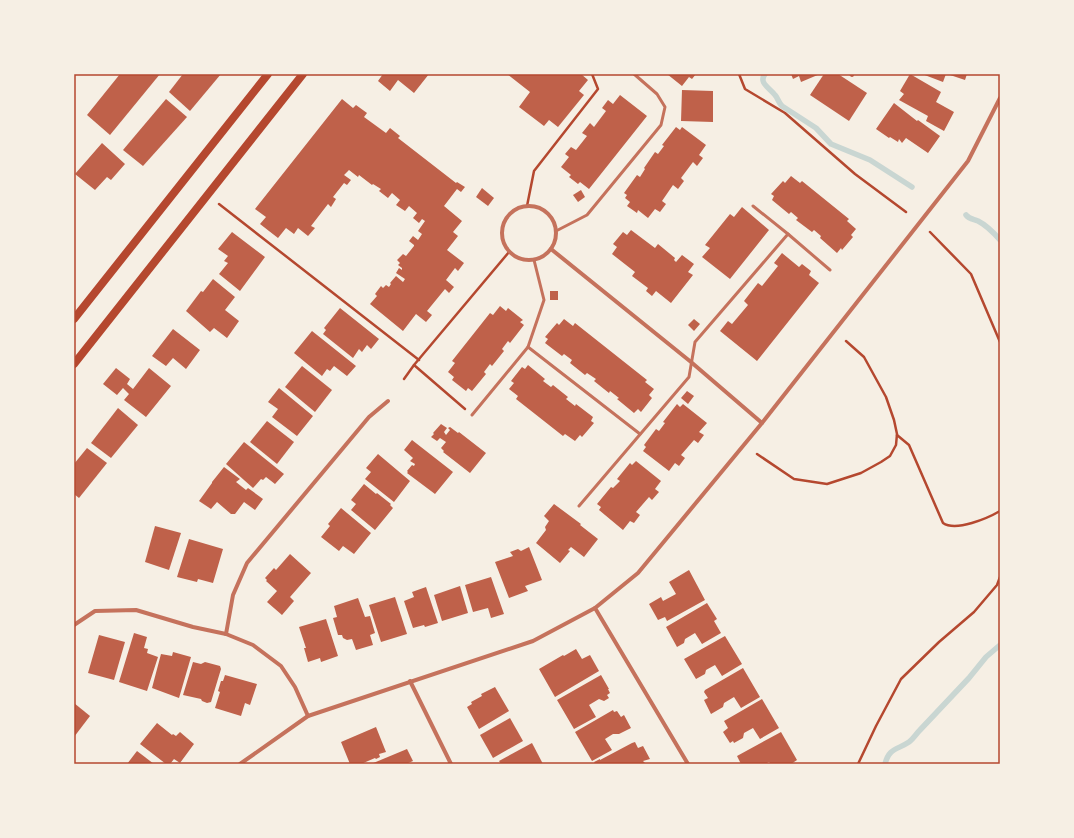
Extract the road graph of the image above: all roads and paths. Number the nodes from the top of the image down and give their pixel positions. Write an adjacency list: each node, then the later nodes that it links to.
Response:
1 (268, 74): 18 (main road)
2 (303, 74): 24 (main road)
3 (592, 74): 8 (path)
4 (634, 74): 11 (lane)
5 (739, 74): 10 (path)
6 (1000, 99): 29 (street)
7 (219, 204): 22 (path)
8 (527, 206): 11 (street); 15 (street)
9 (753, 206): 13 (lane)
10 (906, 212)
11 (556, 231): 14 (street)
12 (930, 232): 20 (path)
13 (788, 234): 17 (lane); 23 (lane)
14 (551, 249): 16 (street); 23 (street)
15 (509, 252): 16 (street); 22 (path)
16 (534, 260): 21 (lane)
17 (830, 270)
18 (74, 319)
19 (846, 341): 31 (path)
20 (1000, 342)
21 (528, 347): 28 (lane); 30 (lane)
22 (419, 360): 25 (path)
23 (691, 362): 29 (street); 30 (lane)
24 (74, 364)
25 (414, 365): 26 (path); 28 (path)
26 (404, 379)
27 (388, 401): 38 (street)
28 (472, 415)
29 (762, 423): 36 (street)
30 (640, 434): 33 (lane)
31 (897, 434): 32 (path); 34 (path)
32 (757, 454)
33 (579, 506)
34 (1000, 510)
35 (1000, 577): 44 (path)
36 (595, 608): 39 (street); 43 (street)
37 (74, 625): 38 (street)
38 (226, 634): 40 (street)
39 (410, 682): 40 (street); 42 (street)
40 (308, 716): 41 (street)
41 (240, 764)
42 (451, 764)
43 (688, 764)
44 (858, 764)

